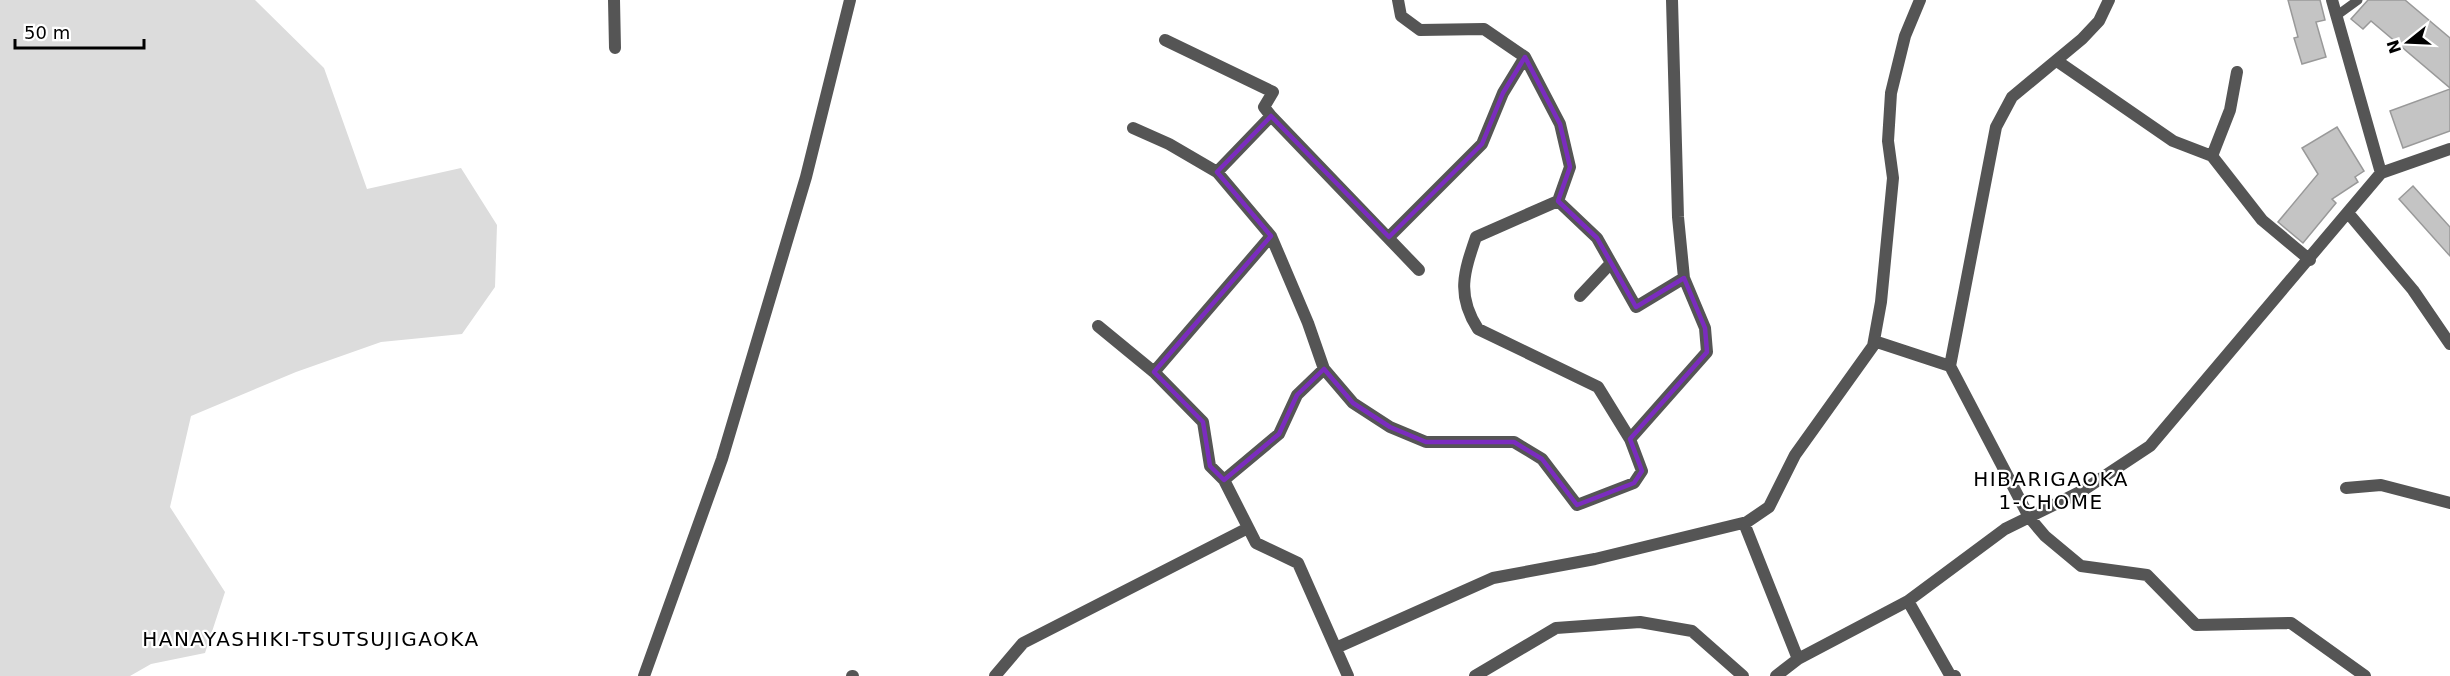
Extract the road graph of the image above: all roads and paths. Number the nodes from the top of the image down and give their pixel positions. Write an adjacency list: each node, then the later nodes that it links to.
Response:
1 (614, 0): 11 (street)
2 (850, 0): 46 (street)
3 (1398, 0): 12 (street)
4 (1672, 0): 28 (street)
5 (1920, 0): 31 (street)
6 (2109, 0): 13 (street)
7 (2332, 0): 9 (street)
8 (2358, 0): 9 (lane)
9 (2336, 16): 20 (street)
10 (1165, 40): 15 (street)
11 (615, 48)
12 (1525, 57): 21 (street); 24 (street)
13 (2057, 61): 18 (street); 33 (street)
14 (2237, 72): 18 (street)
15 (1271, 116): 19 (street); 24 (street)
16 (1133, 128): 19 (street)
17 (2450, 149): 20 (street)
18 (2212, 156): 25 (street)
19 (1217, 172): 23 (street)
20 (2381, 173): 22 (street)
21 (1558, 201): 26 (street); 36 (street)
22 (2349, 214): 25 (street); 32 (street)
23 (1271, 236): 34 (street); 35 (street)
24 (1389, 237): 27 (street)
25 (2310, 260): 40 (street)
26 (1611, 262): 28 (street); 29 (street)
27 (1419, 270)
28 (1684, 278): 36 (street)
29 (1580, 296)
30 (1098, 326): 35 (street)
31 (1874, 341): 33 (street); 41 (street)
32 (2450, 344)
33 (1950, 366): 40 (street)
34 (1324, 369): 36 (street); 37 (street)
35 (1154, 372): 37 (street)
36 (1630, 439)
37 (1224, 480): 42 (street)
38 (2346, 488): 39 (street)
39 (2450, 503)
40 (2029, 518): 43 (street); 53 (street)
41 (1744, 523): 44 (street); 45 (street)
42 (1248, 528): 44 (street); 47 (street)
43 (1908, 601): 45 (street); 52 (street)
44 (1338, 647): 48 (street)
45 (1798, 659): 51 (street)
46 (644, 676)
47 (995, 676)
48 (1348, 676)
49 (1475, 676): 50 (street)
50 (1743, 676)
51 (1776, 676)
52 (1955, 676)
53 (2365, 676)

